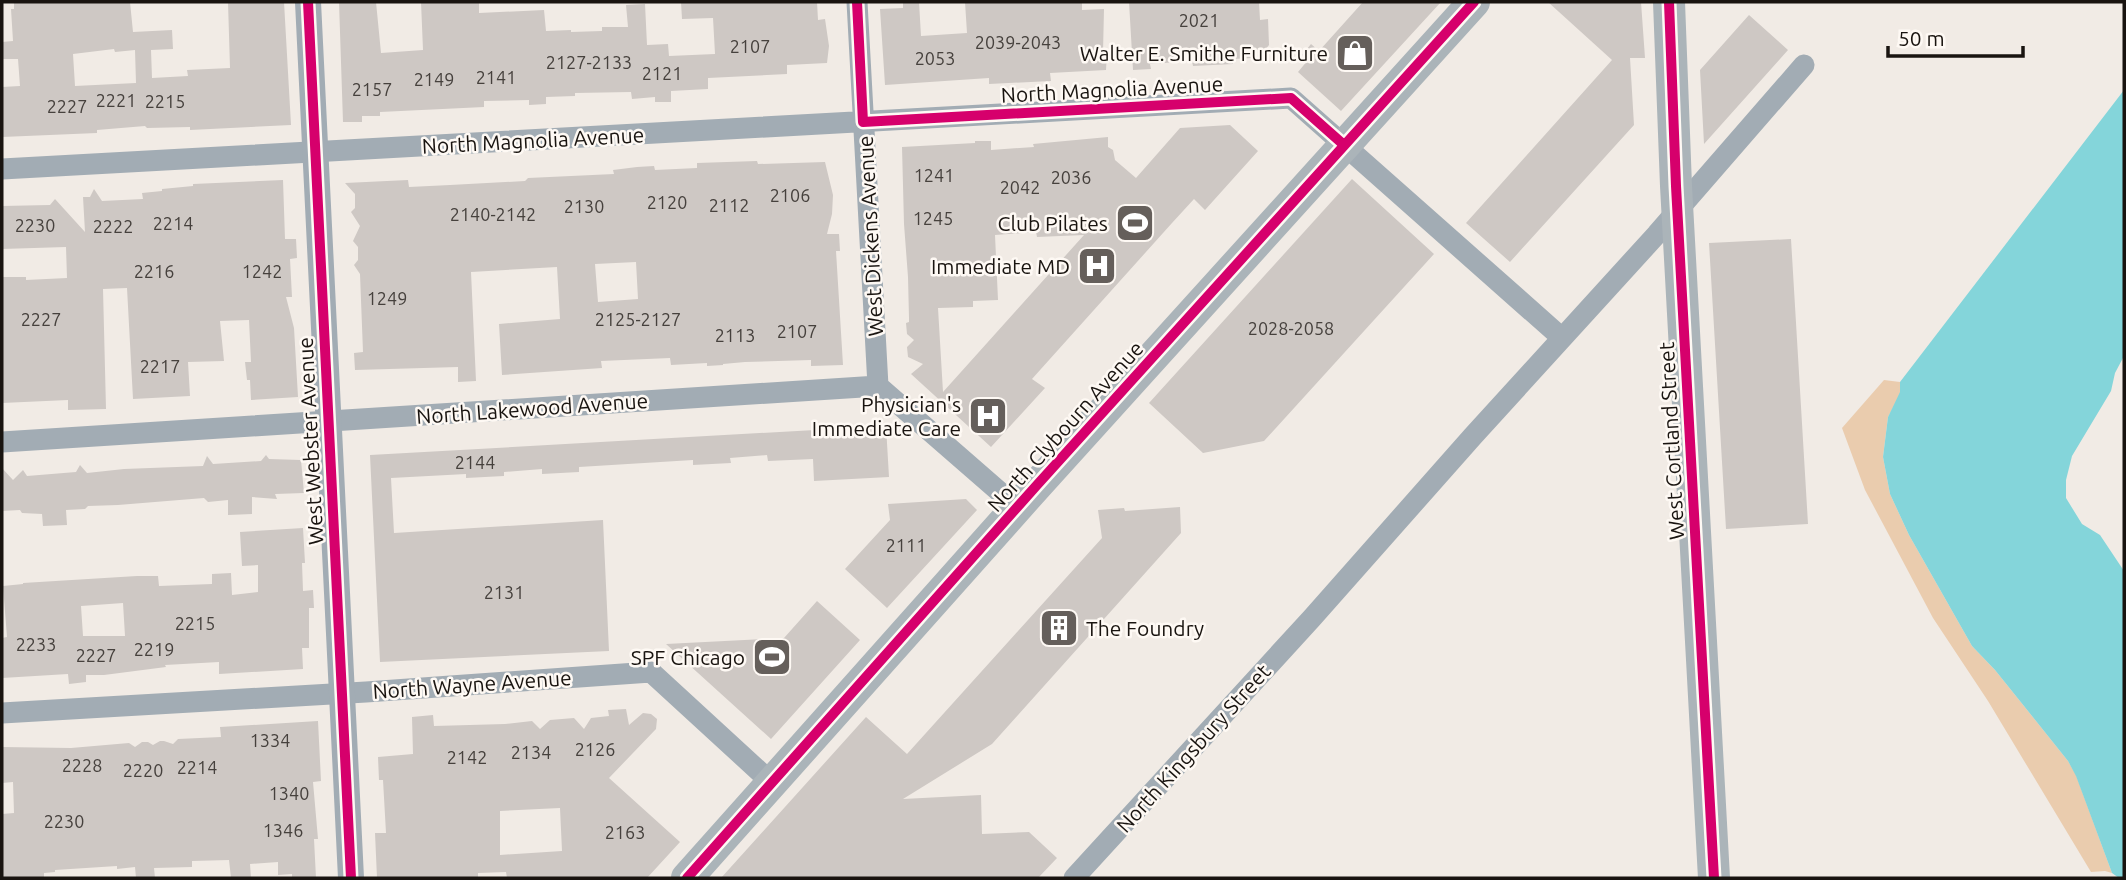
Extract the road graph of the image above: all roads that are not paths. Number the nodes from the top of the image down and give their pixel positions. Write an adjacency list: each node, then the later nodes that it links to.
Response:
1 (308, 2): 8 (street, West Webster Avenue)
2 (857, 2): 6 (street, West Dickens Avenue)
3 (1474, 2): 7 (main road, North Clybourn Avenue)
4 (1670, 3): 10 (main road, West Cortland Street)
5 (1804, 65): 10 (street, North Kingsbury Street)
6 (863, 122): 7 (street, North Magnolia Avenue); 8 (street, North Magnolia Avenue); 12 (street, West Dickens Avenue)
7 (1344, 145): 11 (street, North Magnolia Avenue); 15 (main road, North Clybourn Avenue)
8 (316, 152): 9 (street, North Magnolia Avenue); 13 (street, West Webster Avenue)
9 (2, 169)
10 (1678, 209): 11 (street, North Kingsbury Street); 22 (main road, West Cortland Street)
11 (1562, 338): 21 (street, North Kingsbury Street)
12 (878, 386): 13 (street, North Lakewood Avenue); 15 (street)
13 (328, 421): 14 (street, North Lakewood Avenue); 16 (street, West Webster Avenue)
14 (2, 442)
15 (1017, 507): 18 (main road, North Clybourn Avenue)
16 (342, 693): 17 (street, North Wayne Avenue); 18 (street, North Wayne Avenue); 19 (street, West Webster Avenue)
17 (2, 713)
18 (772, 783): 20 (main road, North Clybourn Avenue)
19 (351, 878)
20 (687, 878)
21 (1074, 878)
22 (1714, 878)

